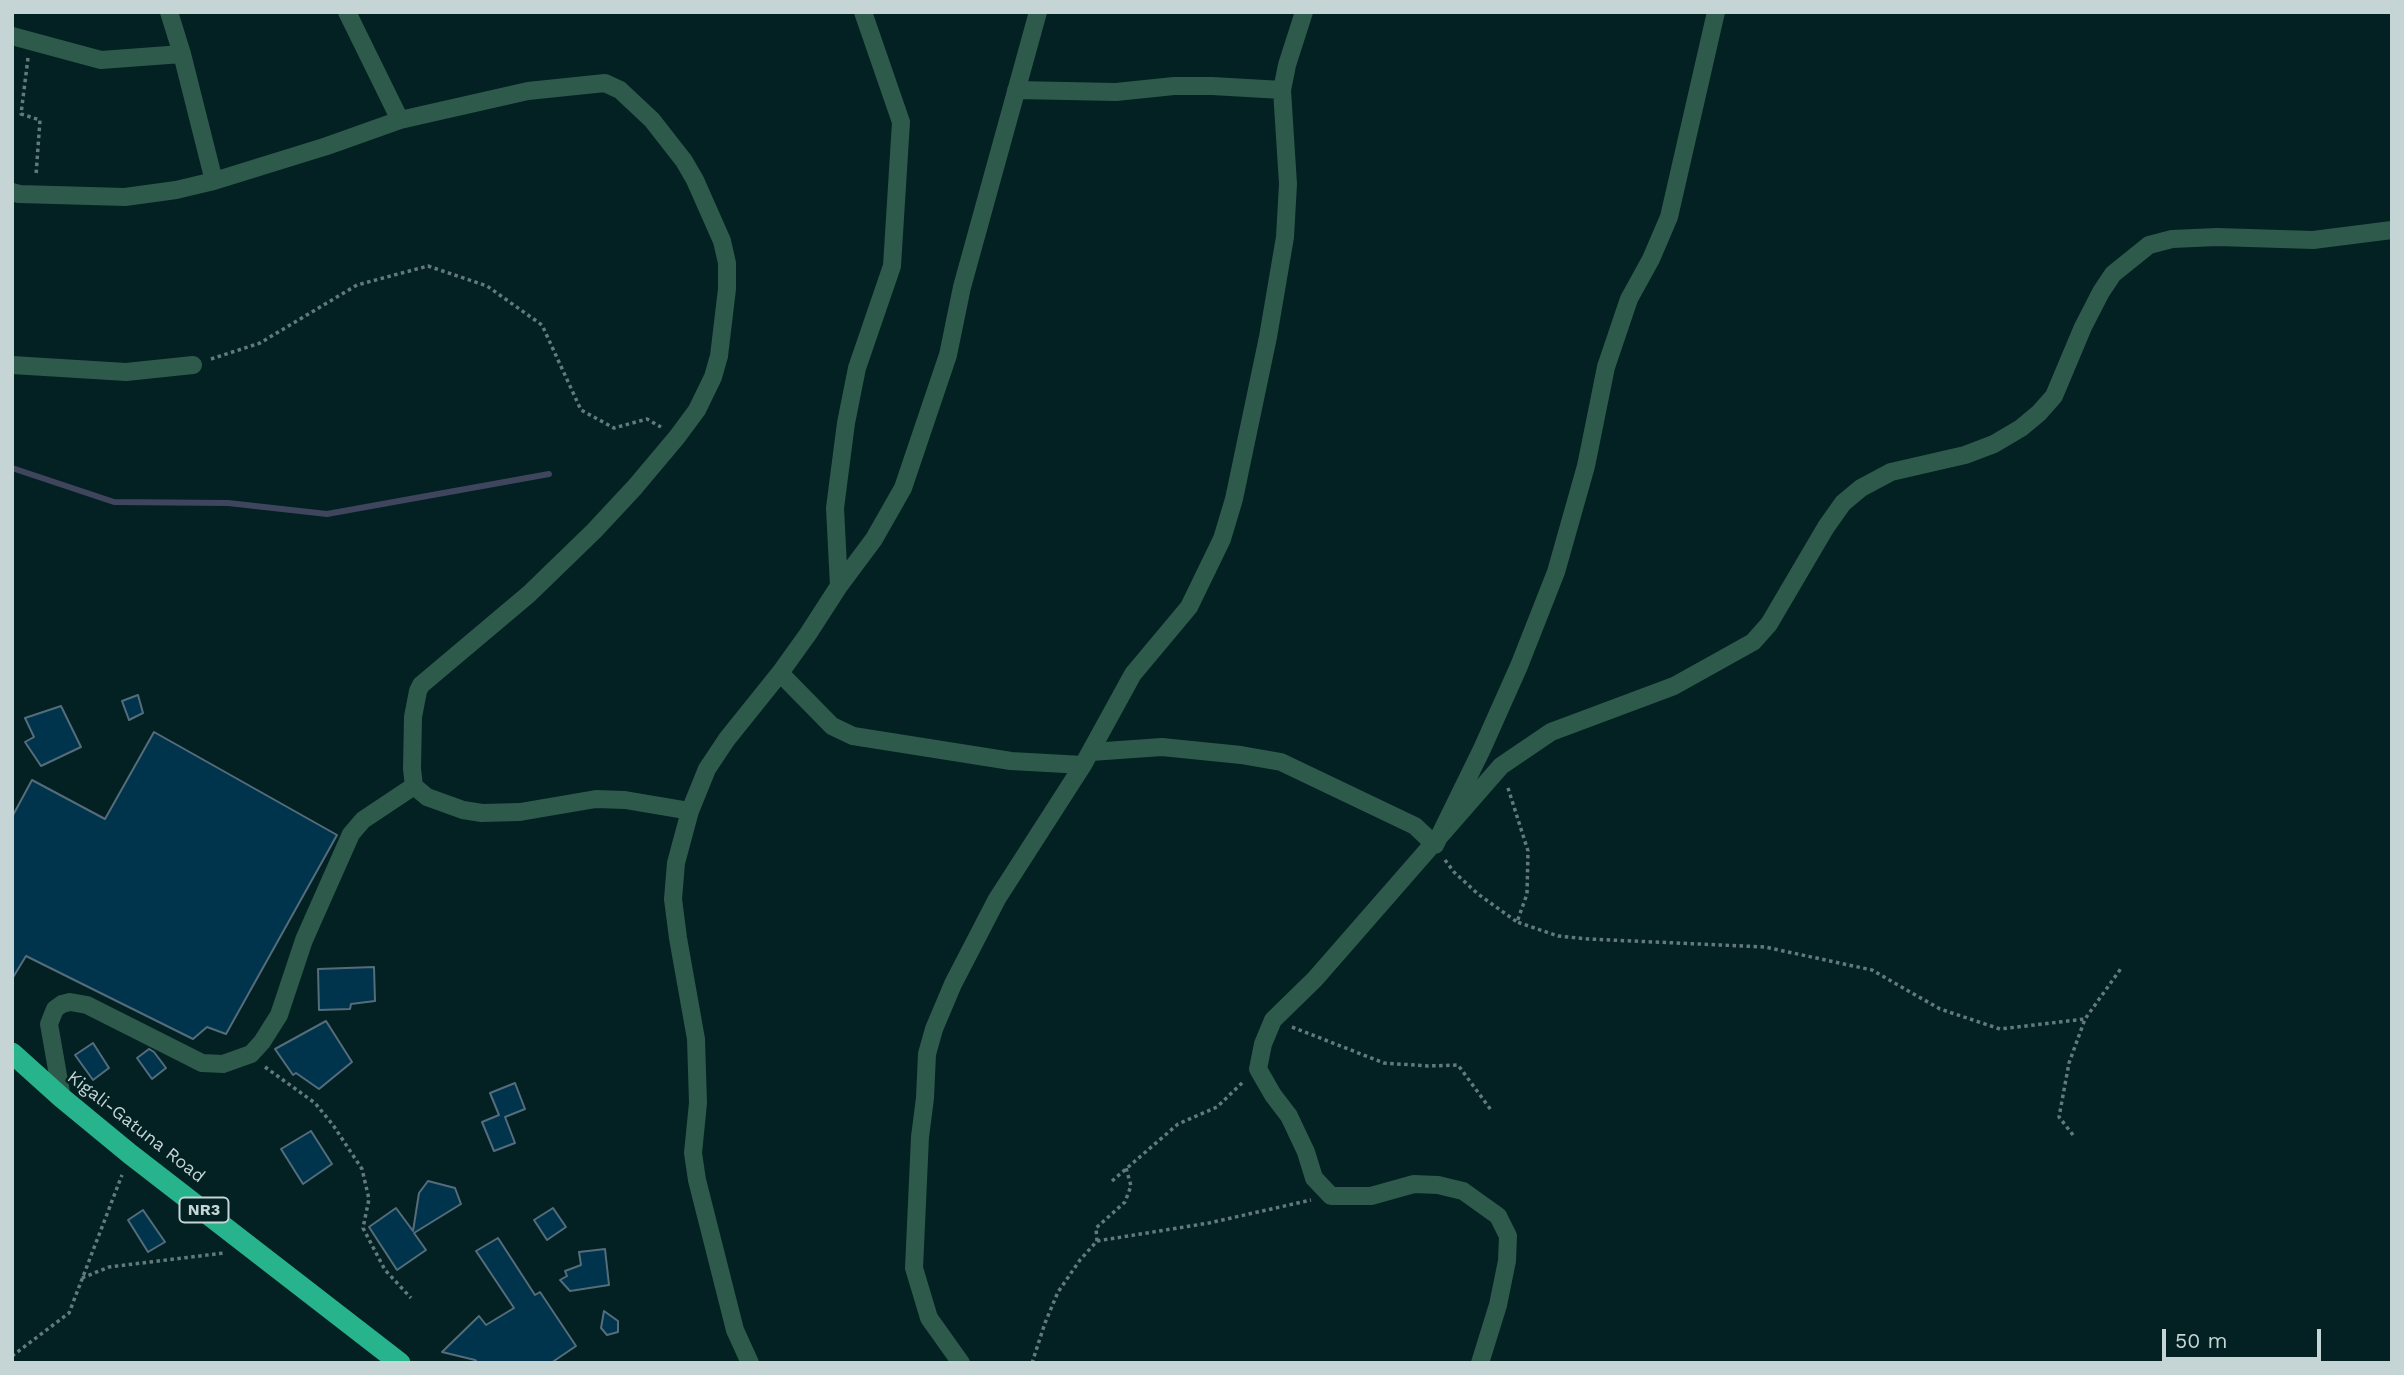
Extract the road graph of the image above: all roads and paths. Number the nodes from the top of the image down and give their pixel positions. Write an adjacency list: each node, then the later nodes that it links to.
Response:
1 (169, 12): 9 (street)
2 (347, 12): 12 (street)
3 (863, 12): 20 (street)
4 (1038, 12): 10 (street)
5 (1304, 12): 11 (street)
6 (1716, 12): 26 (street)
7 (12, 37): 8 (street)
8 (30, 43): 9 (street); 15 (path)
9 (182, 54): 13 (street)
10 (1016, 90): 11 (street); 20 (street)
11 (1282, 90): 22 (street)
12 (400, 120): 13 (street); 19 (street)
13 (214, 181): 15 (street)
14 (12, 192): 15 (street)
15 (35, 195)
16 (2392, 230): 23 (street)
17 (12, 365): 18 (street)
18 (192, 365): 19 (path)
19 (677, 437): 24 (street)
20 (839, 586): 21 (street)
21 (780, 673): 22 (street); 25 (street)
22 (1087, 758): 26 (street); 48 (street)
23 (1501, 766): 26 (street); 27 (path)
24 (414, 786): 25 (street); 32 (street)
25 (690, 810): 47 (street)
26 (1434, 845): 27 (path); 30 (street)
27 (1517, 922): 29 (path)
28 (2122, 967): 29 (path)
29 (2085, 1019): 36 (path)
30 (1273, 1020): 33 (street); 35 (path)
31 (12, 1053): 34 (highway, Kigali-Gatuna Road / NR3)
32 (251, 1054): 34 (street); 44 (path)
33 (1258, 1069): 38 (path); 40 (street)
34 (62, 1098): 37 (highway, Kigali-Gatuna Road / NR3)
35 (1491, 1110)
36 (2073, 1135)
37 (131, 1154): 42 (highway, Kigali-Gatuna Road / NR3); 43 (path)
38 (1126, 1168): 39 (path); 41 (path)
39 (1112, 1181)
40 (1331, 1196): 41 (path); 50 (street)
41 (1097, 1241): 49 (path)
42 (242, 1242): 43 (path); 46 (highway, Kigali-Gatuna Road / NR3)
43 (82, 1278): 45 (path)
44 (411, 1298)
45 (12, 1356)
46 (400, 1363)
47 (750, 1363)
48 (961, 1363)
49 (1032, 1363)
50 (1480, 1363)

